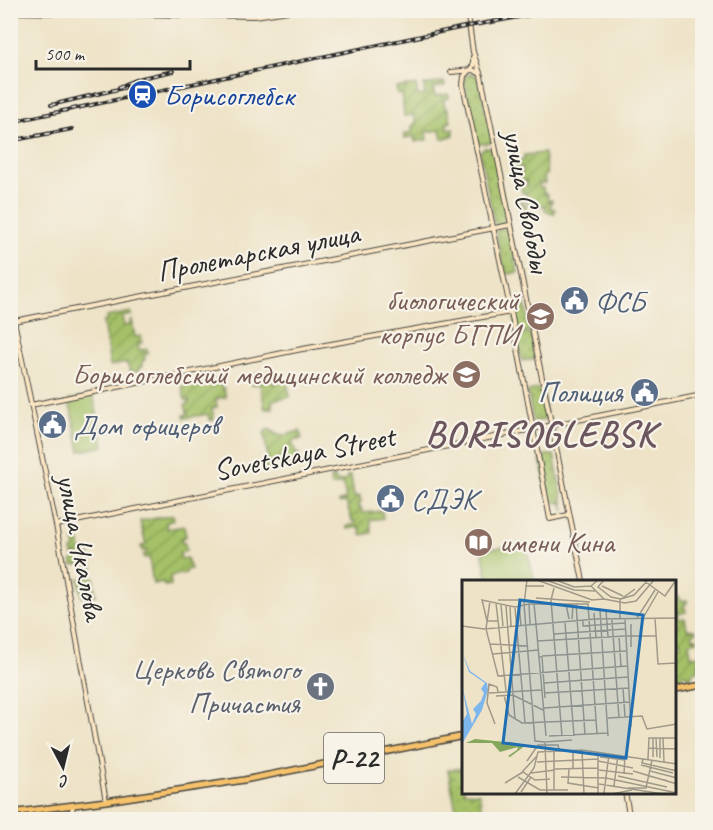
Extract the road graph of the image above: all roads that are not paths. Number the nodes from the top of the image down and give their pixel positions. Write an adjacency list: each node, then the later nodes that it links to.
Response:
1 (295, 10): 3 (street)
2 (467, 10): 4 (street, улица Свободы)
3 (10, 12)
4 (471, 41): 5 (street, улица Свободы); 6 (street, улица Свободы)
5 (477, 69): 6 (street); 8 (street, улица Свободы)
6 (468, 72): 7 (street, улица Свободы); 7 (street)
7 (464, 85): 9 (street, улица Свободы)
8 (510, 225): 9 (street, Пролетарская улица); 15 (street, улица Свободы)
9 (494, 228): 11 (street, улица Свободы); 12 (street, Пролетарская улица)
10 (10, 301): 12 (street, улица Чкалова)
11 (511, 312): 14 (street); 16 (street, улица Свободы)
12 (14, 321): 14 (street, улица Чкалова)
13 (702, 395): 15 (street, Sovetskaya Street)
14 (31, 405): 18 (street, улица Чкалова)
15 (552, 425): 16 (street, Sovetskaya Street); 17 (street, улица Свободы)
16 (532, 429): 17 (street, улица Свободы); 18 (street, Sovetskaya Street)
17 (568, 516): 19 (street, улица Свободы)
18 (56, 525): 24 (street, улица Чкалова)
19 (583, 580)
20 (702, 685): 21 (highway)
21 (677, 690)
22 (462, 736): 24 (highway, Р-22)
23 (626, 794): 28 (street)
24 (106, 801): 25 (highway, Р-22)
25 (73, 806): 26 (highway, Р-22); 27 (street)
26 (10, 813)
27 (70, 819)
28 (630, 819)

